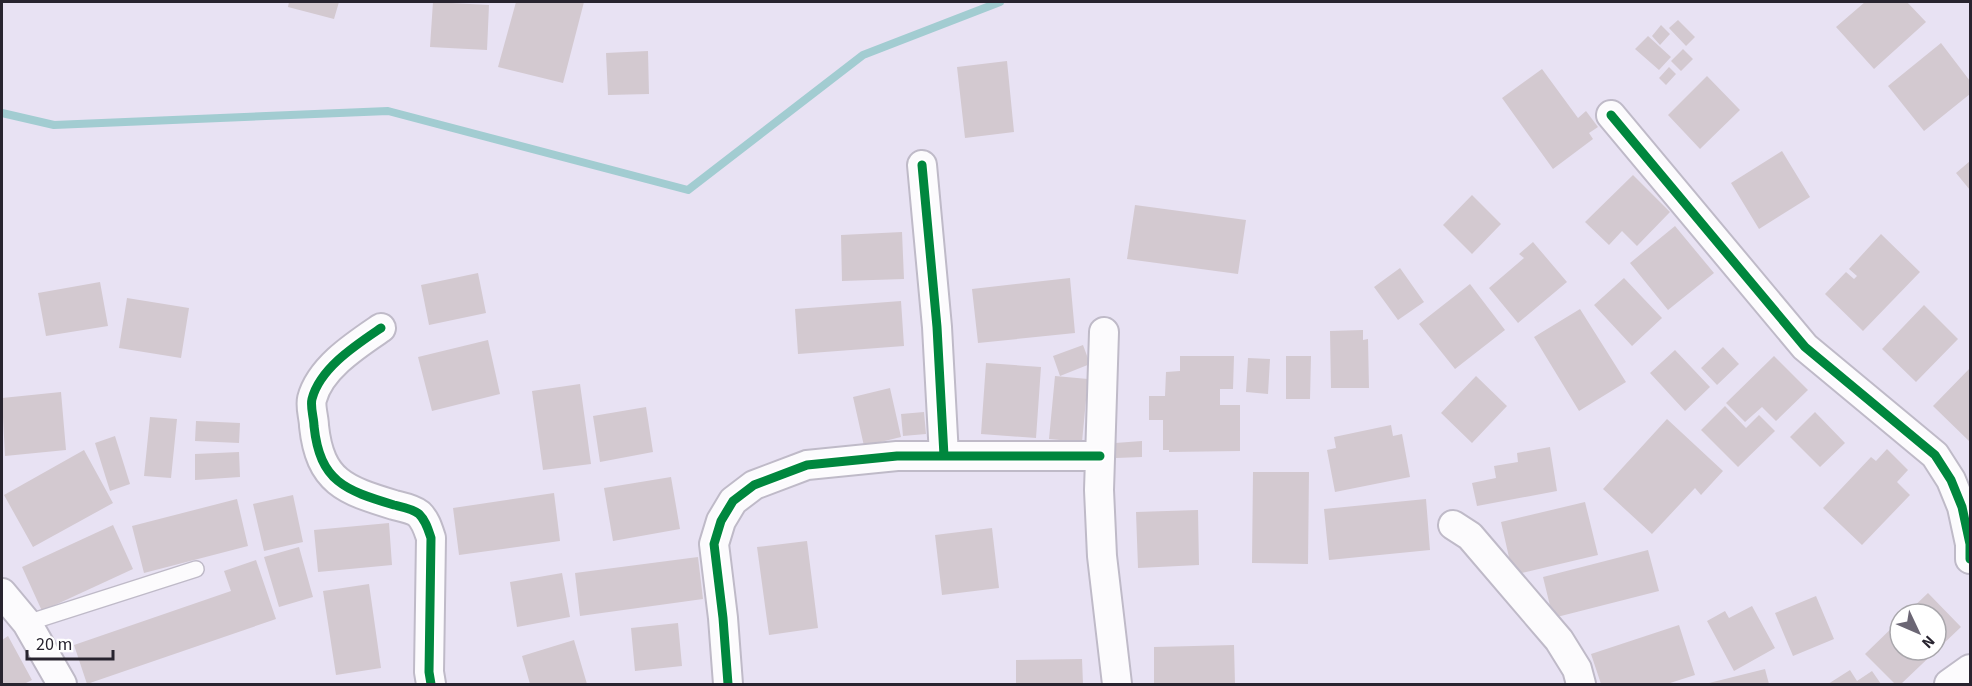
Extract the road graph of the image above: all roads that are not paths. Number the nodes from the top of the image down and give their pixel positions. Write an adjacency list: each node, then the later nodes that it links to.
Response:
1 (1611, 115): 8 (street)
2 (922, 165): 5 (street)
3 (381, 328): 14 (street)
4 (1104, 332): 6 (street)
5 (944, 456): 6 (street); 15 (street)
6 (1100, 456): 16 (street)
7 (1453, 525): 17 (street)
8 (1971, 559)
9 (196, 569): 11 (lane)
10 (2, 593): 11 (street)
11 (27, 623): 13 (street)
12 (1971, 669): 18 (street)
13 (62, 684)
14 (432, 684)
15 (728, 684)
16 (1117, 684)
17 (1581, 684)
18 (1949, 684)

